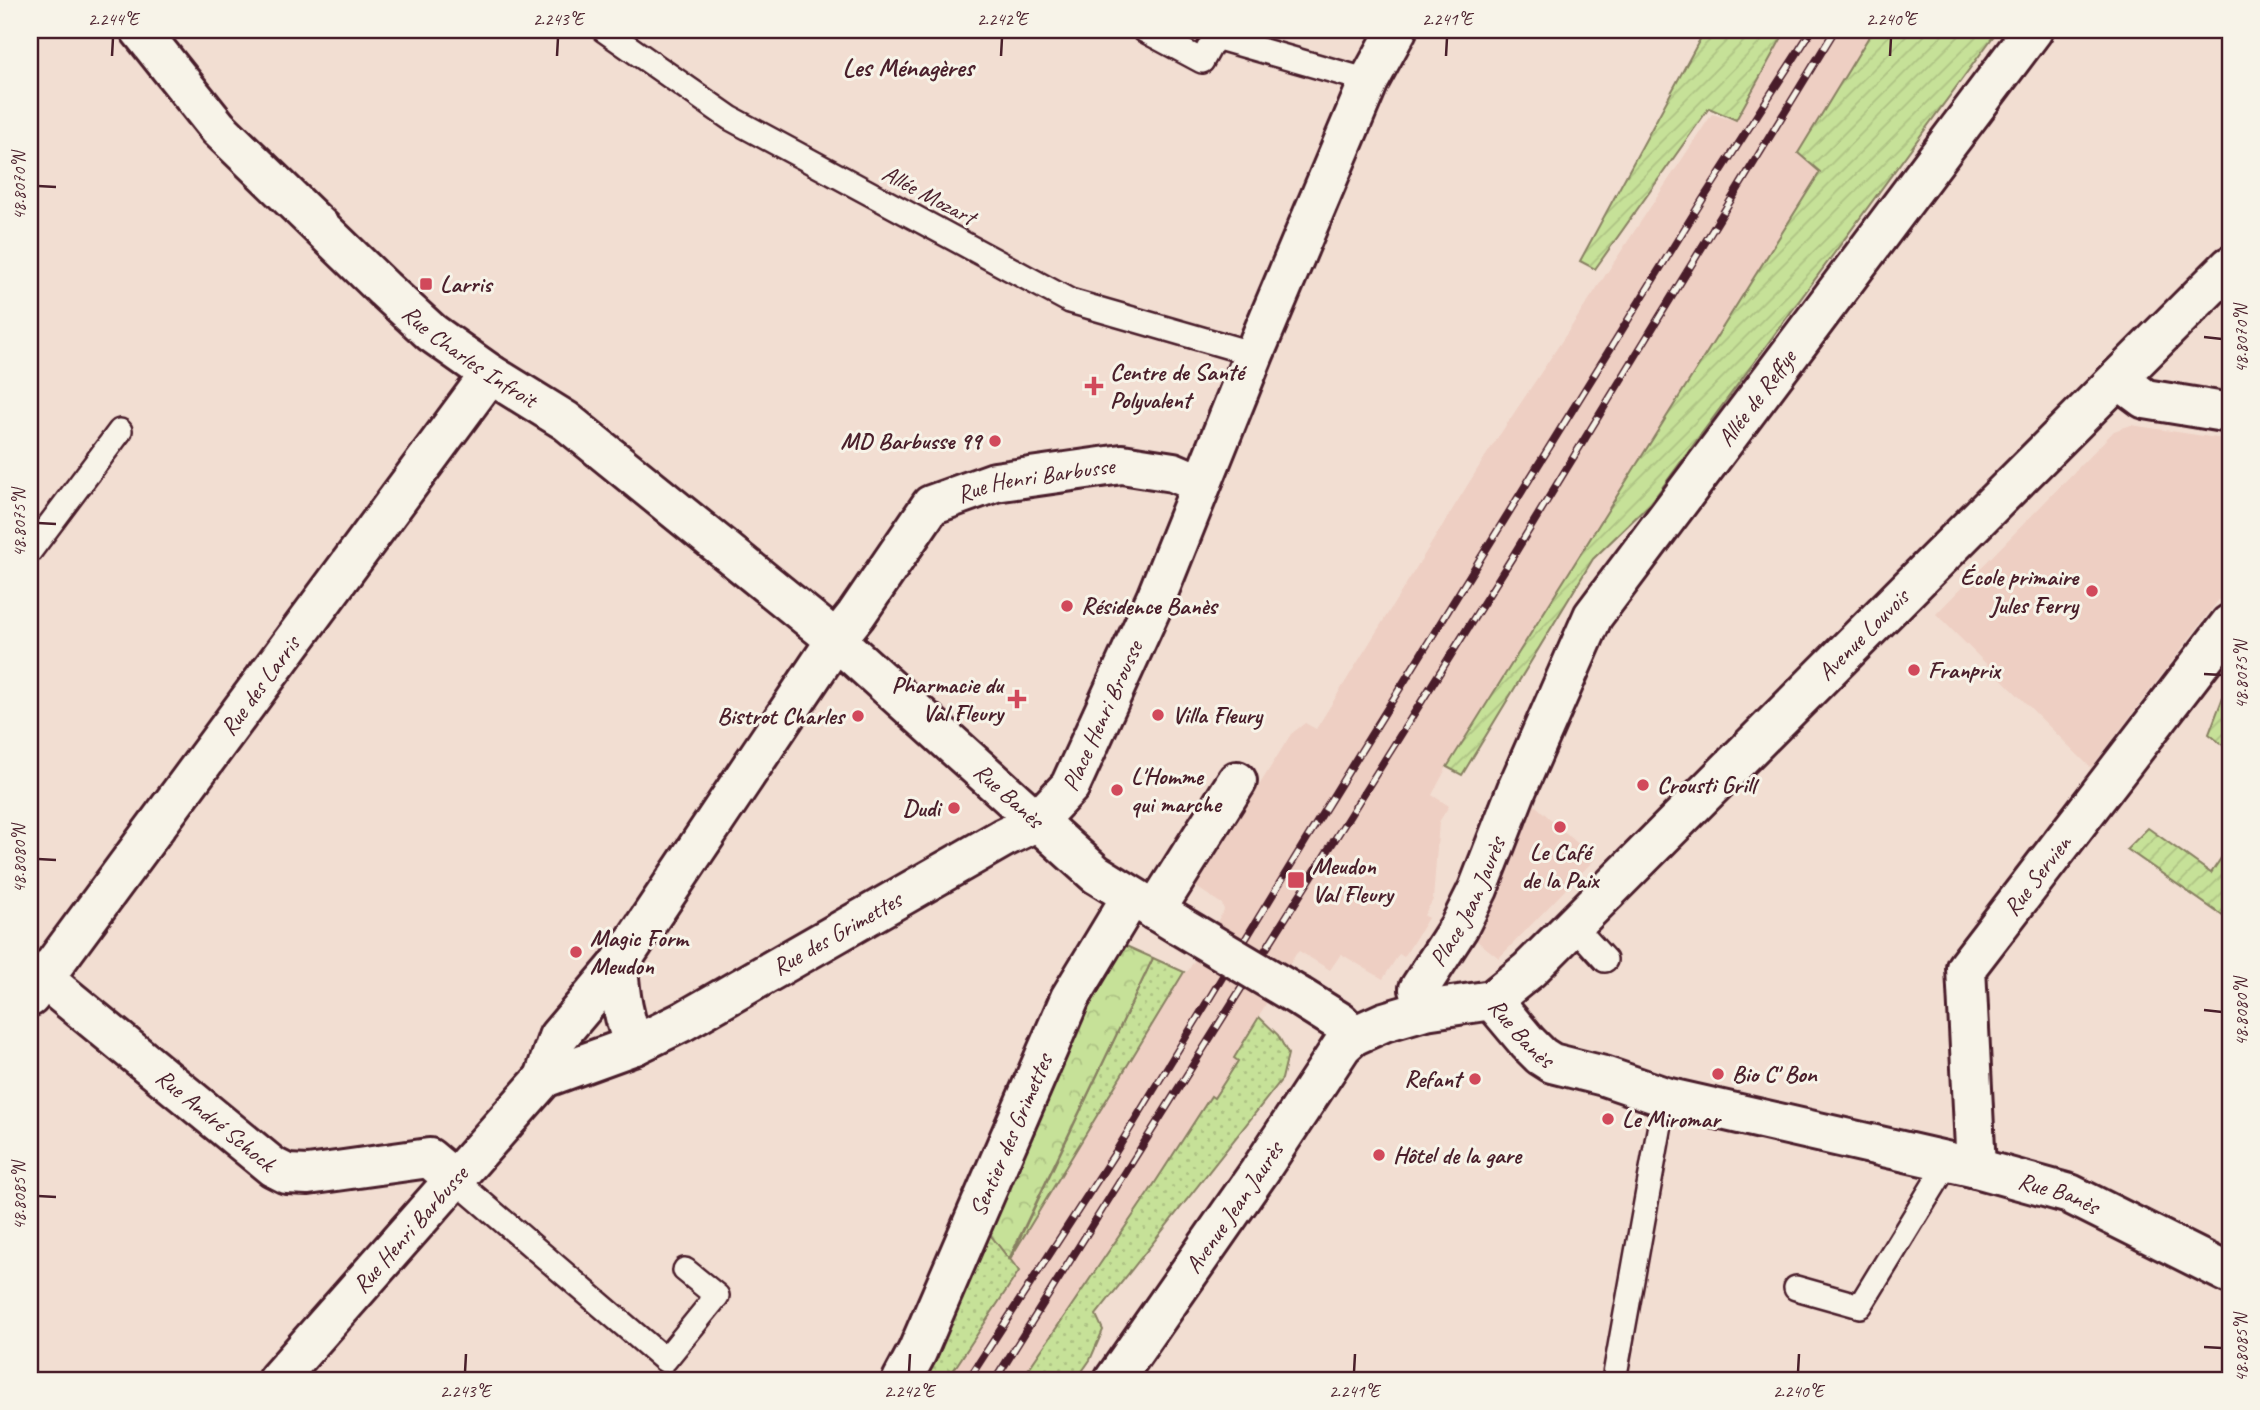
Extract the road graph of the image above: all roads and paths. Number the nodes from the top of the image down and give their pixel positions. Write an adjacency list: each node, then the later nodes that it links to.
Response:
1 (140, 30): 9 (street, Rue Charles Infroit)
2 (604, 30): 8 (lane, Allée Mozart)
3 (1144, 30): 6 (lane)
4 (2034, 30): 18 (street, Allée de Reffye)
5 (1387, 33): 6 (street)
6 (1369, 81): 8 (street)
7 (2230, 266): 10 (street, Avenue Louvois)
8 (1254, 354): 13 (street)
9 (490, 374): 16 (street, Rue Charles Infroit); 24 (street, Rue des Larris)
10 (2118, 379): 11 (street); 21 (street, Avenue Louvois)
11 (2230, 413)
12 (120, 431): 14 (lane)
13 (1201, 484): 16 (street, Rue Henri Barbusse); 19 (street, Place Henri Brousse)
14 (30, 551)
15 (2230, 624): 31 (street, Rue Servien)
16 (836, 639): 19 (street, Rue Banès); 23 (street, Rue Henri Barbusse)
17 (1237, 781): 20 (street, Sentier des Grimettes)
18 (1517, 789): 26 (street, Place Jean Jaurès)
19 (1036, 822): 20 (street, Rue Banès); 28 (street, Rue des Grimettes)
20 (1155, 911): 27 (street, Rue Banès, bridge); 36 (street, Sentier des Grimettes)
21 (1574, 926): 22 (lane); 25 (street, Avenue Louvois)
22 (1605, 961)
23 (618, 966): 28 (street); 29 (street, Rue Henri Barbusse)
24 (37, 988): 32 (street, Rue André Schock)
25 (1492, 1000): 26 (street, Rue Banès); 30 (street, Rue Banès)
26 (1425, 1010): 27 (street, Rue Banès)
27 (1353, 1036): 38 (street, Avenue Jean Jaurès)
28 (635, 1045): 29 (street, Rue Henri Barbusse)
29 (544, 1078): 32 (street, Rue Henri Barbusse)
30 (1665, 1097): 31 (street, Rue Banès); 39 (lane)
31 (1962, 1165): 34 (street, Rue Banès); 35 (lane)
32 (454, 1179): 33 (lane); 37 (street, Rue Henri Barbusse)
33 (685, 1270)
34 (2230, 1274)
35 (1796, 1288)
36 (909, 1366)
37 (278, 1380)
38 (1115, 1380)
39 (1614, 1380)

